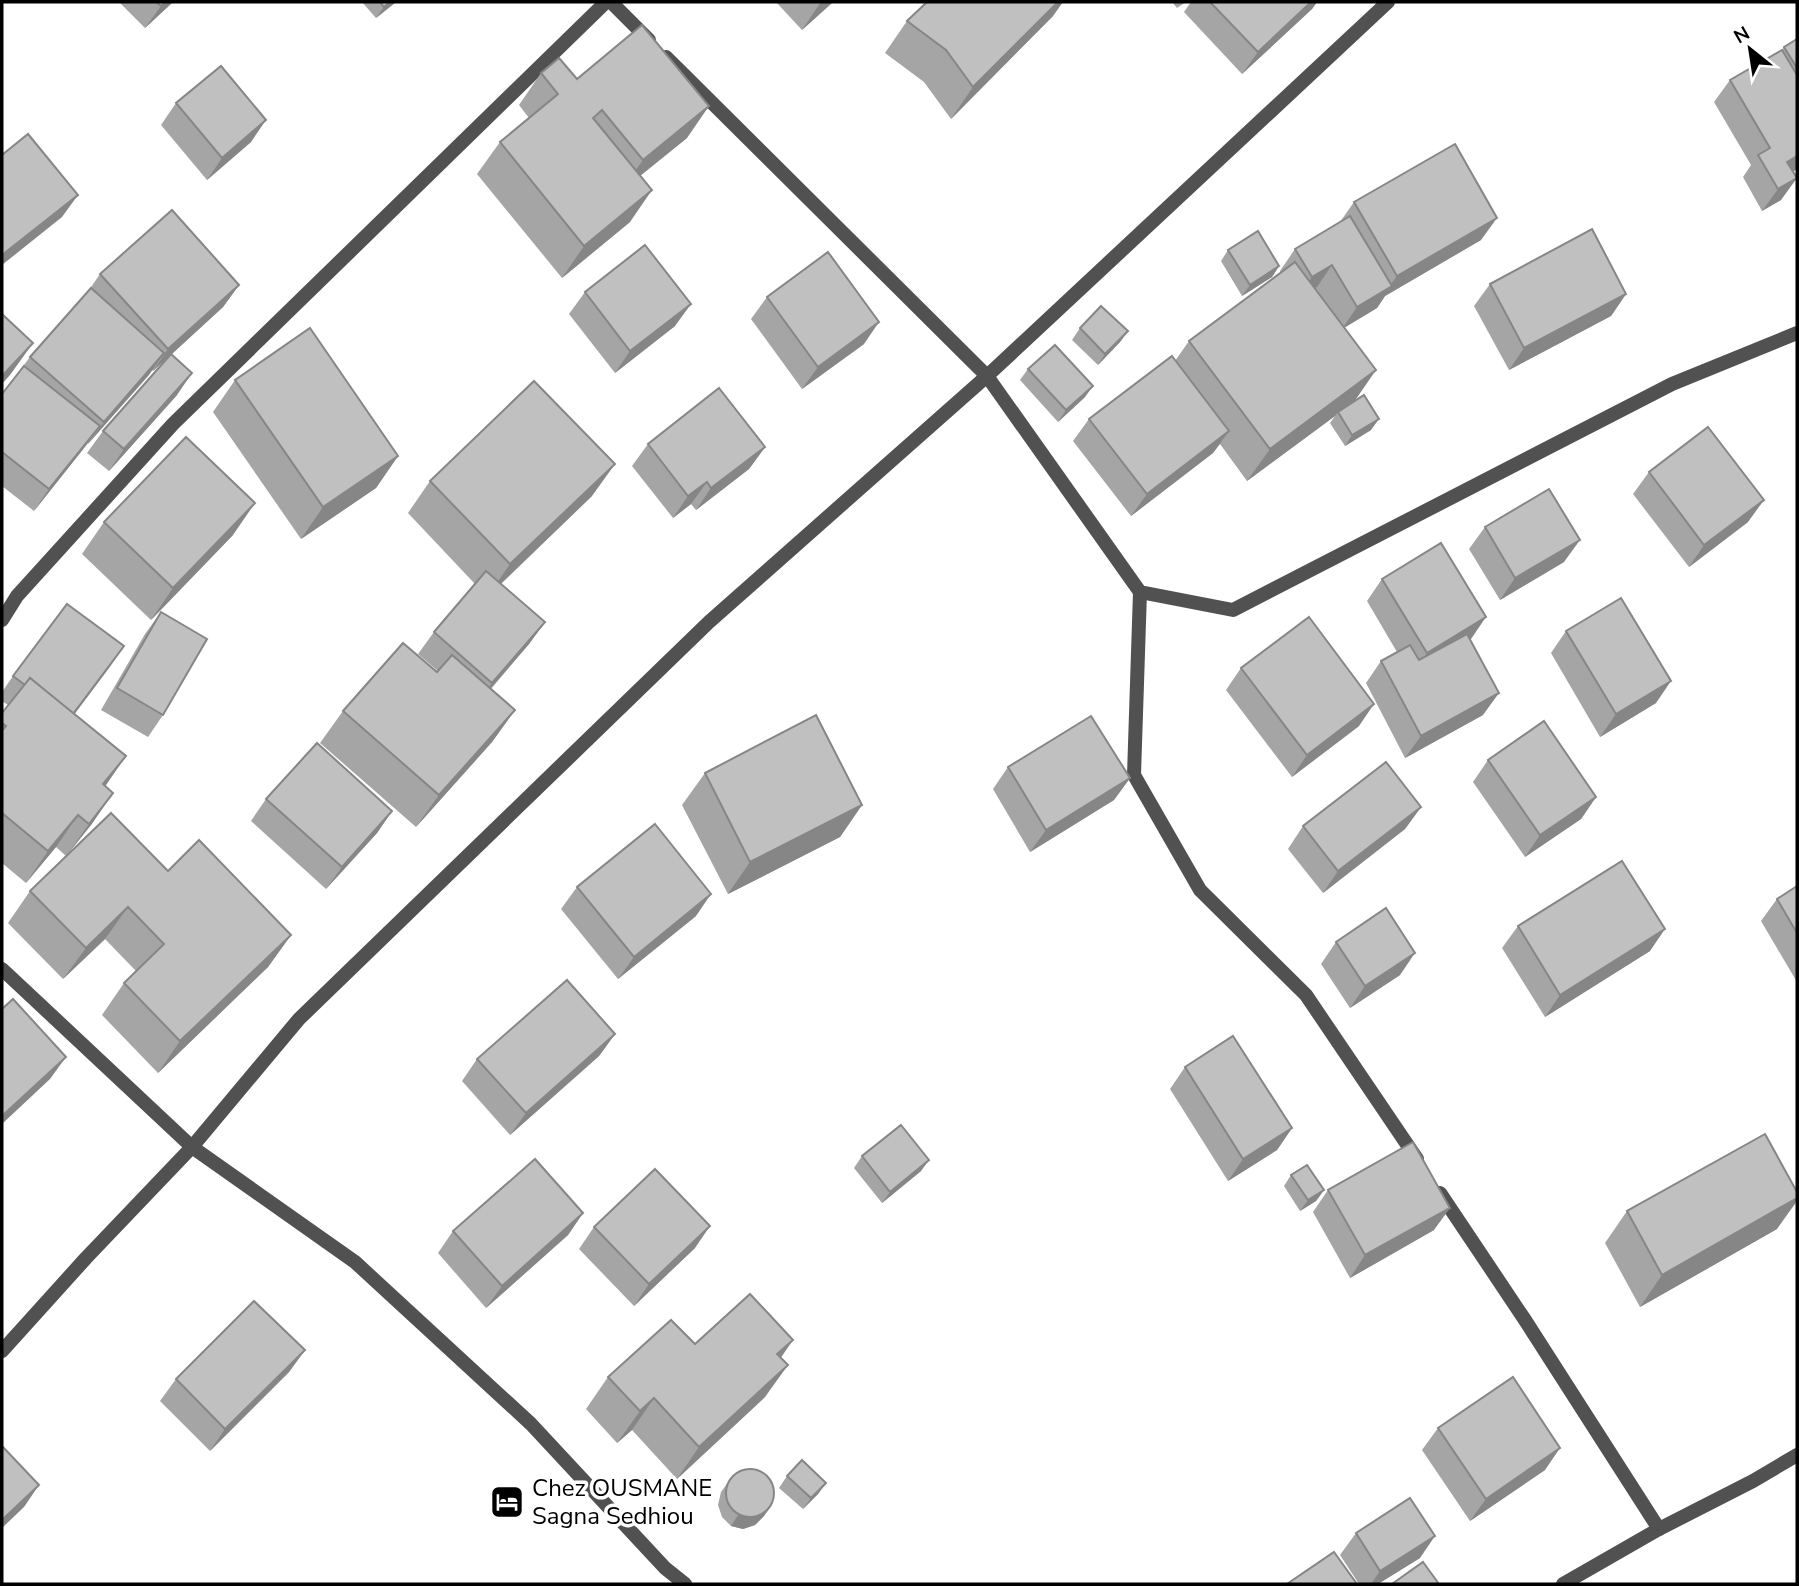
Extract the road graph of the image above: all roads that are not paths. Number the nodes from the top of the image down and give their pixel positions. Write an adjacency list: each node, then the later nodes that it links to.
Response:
1 (609, 2): 4 (street); 6 (street)
2 (1388, 2): 4 (street)
3 (1797, 333): 5 (street)
4 (987, 376): 5 (street); 8 (street)
5 (1140, 592): 11 (street)
6 (2, 620)
7 (2, 969): 8 (street)
8 (192, 1147): 9 (street); 12 (street)
9 (2, 1351)
10 (1797, 1455): 11 (street)
11 (1659, 1528): 13 (street)
12 (685, 1584)
13 (1563, 1584)

